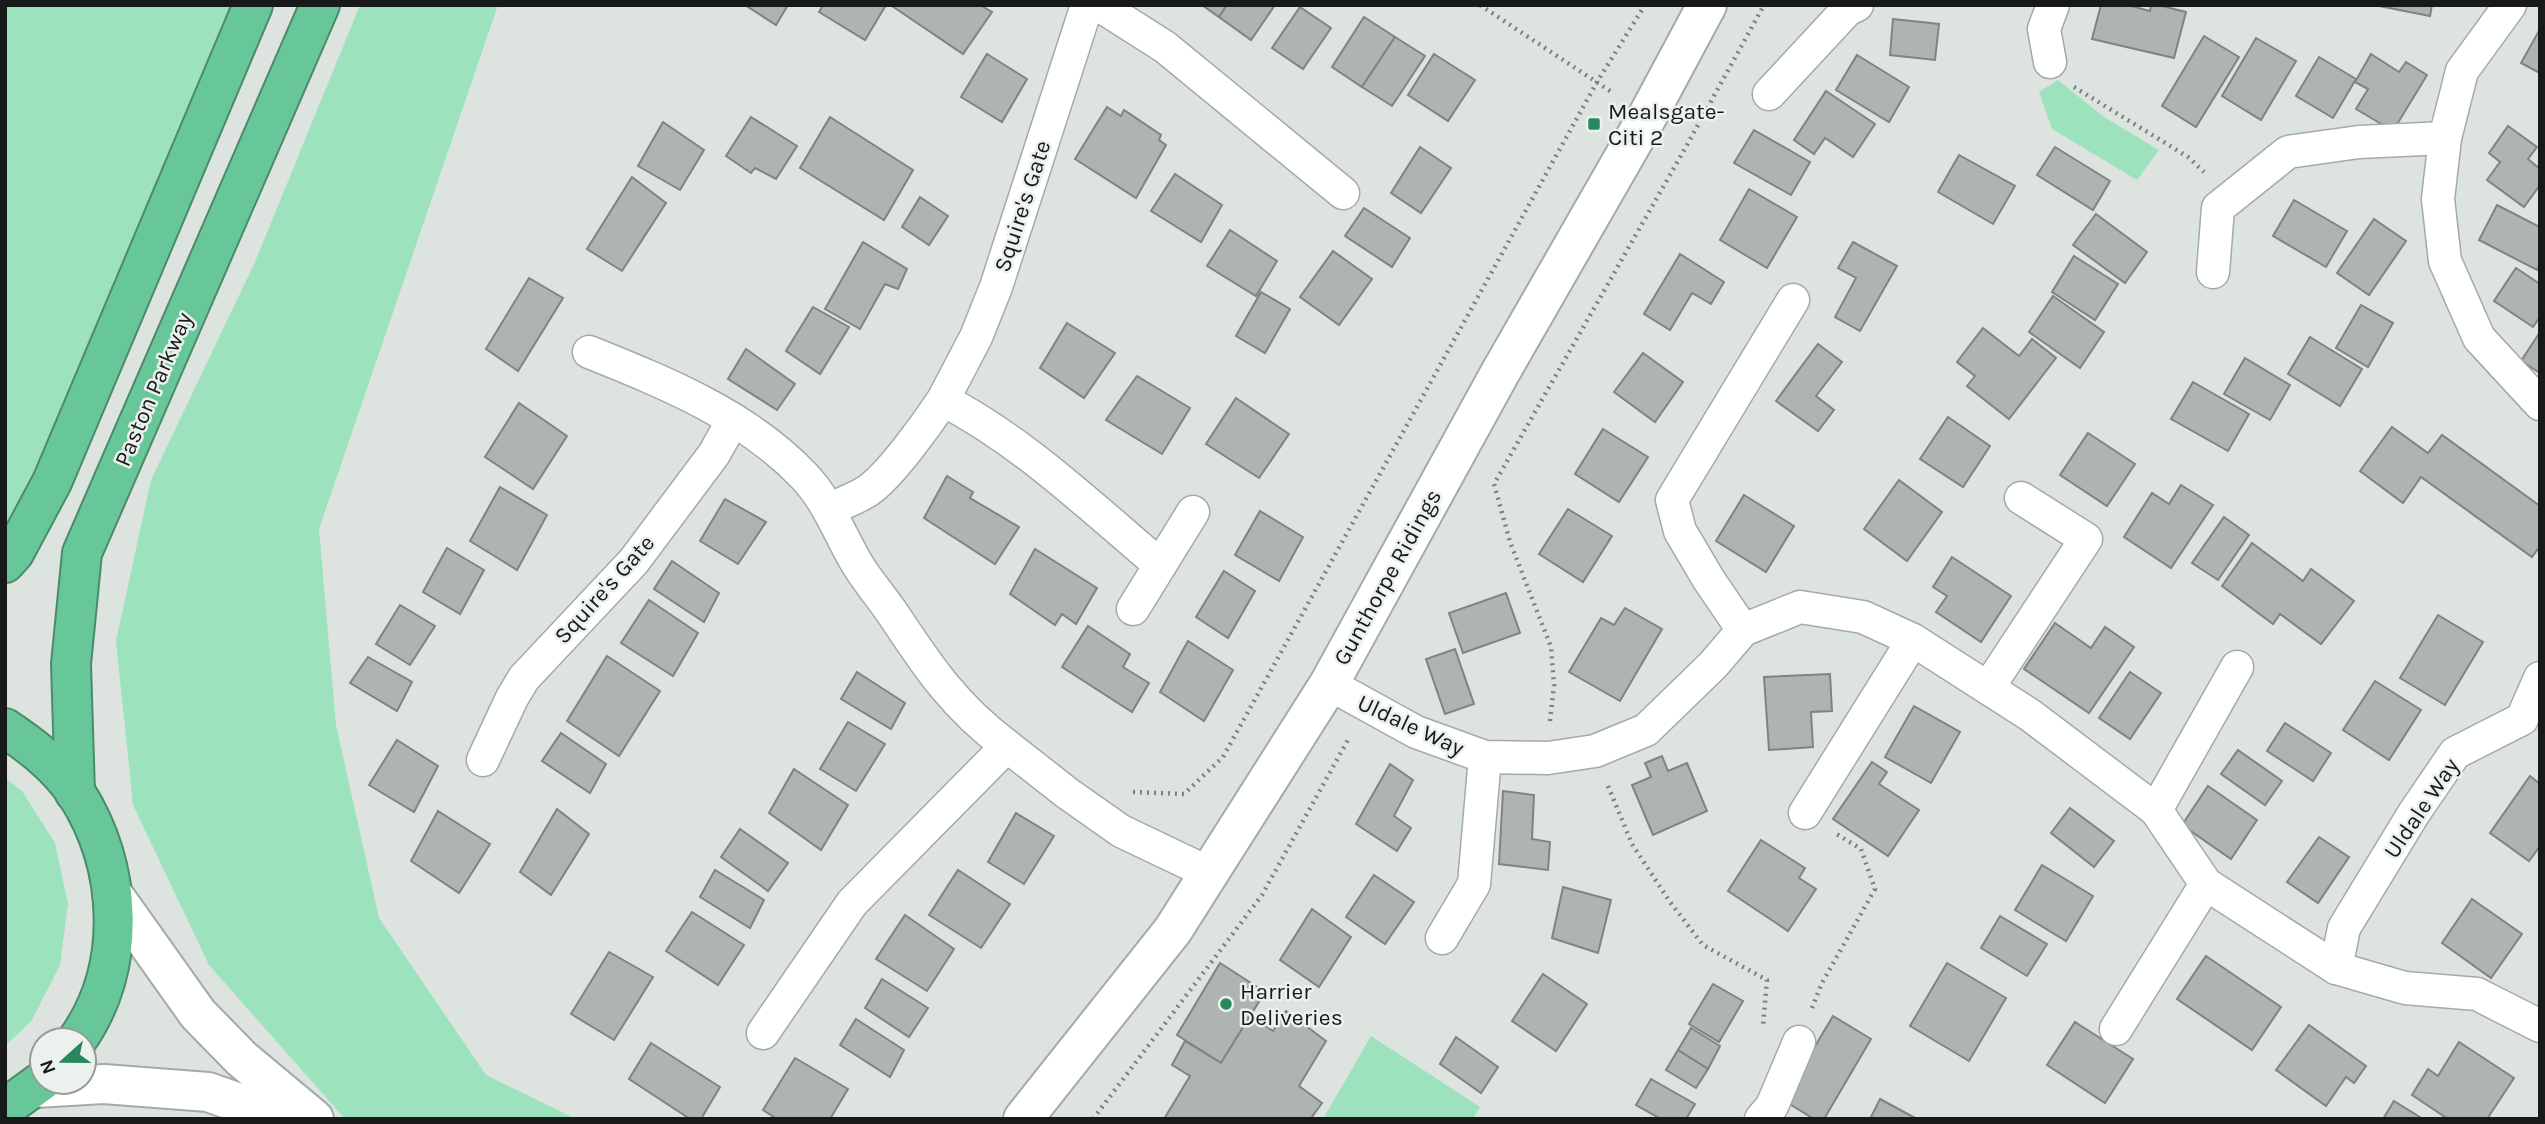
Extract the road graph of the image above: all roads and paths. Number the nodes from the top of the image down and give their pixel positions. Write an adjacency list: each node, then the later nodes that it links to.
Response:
1 (253, 5): 28 (highway)
2 (320, 5): 45 (highway, Paston Parkway)
3 (1087, 5): 22 (street, Squire's Gate)
4 (1099, 5): 17 (street)
5 (1480, 5): 13 (path)
6 (1645, 5): 13 (path)
7 (1707, 5): 35 (street, Gunthorpe Ridings)
8 (1764, 5): 39 (path)
9 (1857, 5): 15 (street)
10 (2053, 5): 12 (street)
11 (2510, 5): 16 (street)
12 (2050, 62): 18 (path)
13 (1597, 82): 14 (path); 44 (path)
14 (1615, 94)
15 (1769, 94)
16 (2445, 138): 18 (street); 23 (street)
17 (1343, 193)
18 (2218, 208): 19 (street)
19 (2213, 271)
20 (1793, 300): 31 (street)
21 (589, 352): 24 (street)
22 (943, 400): 26 (street, Squire's Gate); 29 (street)
23 (2540, 404)
24 (733, 420): 26 (street); 42 (street, Squire's Gate)
25 (2021, 498): 36 (street)
26 (829, 510): 40 (street)
27 (1193, 512): 29 (street)
28 (5, 563)
29 (1160, 565): 30 (street)
30 (1133, 609)
31 (1743, 630): 32 (street, Uldale Way); 41 (street, Uldale Way)
32 (1913, 640): 36 (street, Uldale Way); 47 (street)
33 (2237, 667): 46 (street)
34 (2540, 678): 52 (street, Uldale Way)
35 (1329, 684): 37 (street, Uldale Way); 48 (street, Gunthorpe Ridings)
36 (1988, 688): 46 (street, Uldale Way)
37 (1366, 706): 41 (street, Uldale Way); 64 (path)
38 (5, 729): 45 (highway)
39 (1549, 730)
40 (1007, 746): 48 (street); 57 (street)
41 (1485, 757): 51 (street)
42 (483, 760)
43 (1606, 781): 53 (path)
44 (1133, 792)
45 (75, 793): 50 (highway)
46 (2156, 810): 49 (street, Uldale Way)
47 (1805, 813): 58 (path)
48 (1209, 873): 63 (street, Gunthorpe Ridings)
49 (2206, 884): 52 (street, Uldale Way); 56 (street)
50 (113, 893): 54 (highway); 62 (street)
51 (1442, 938)
52 (2336, 968): 55 (street, Uldale Way)
53 (1763, 1024)
54 (84, 1026)
55 (2540, 1026)
56 (2116, 1029)
57 (763, 1033)
58 (1799, 1042): 60 (street)
59 (27, 1092): 61 (street)
60 (1774, 1115)
61 (285, 1119)
62 (314, 1119)
63 (1023, 1119)
64 (1093, 1119)

